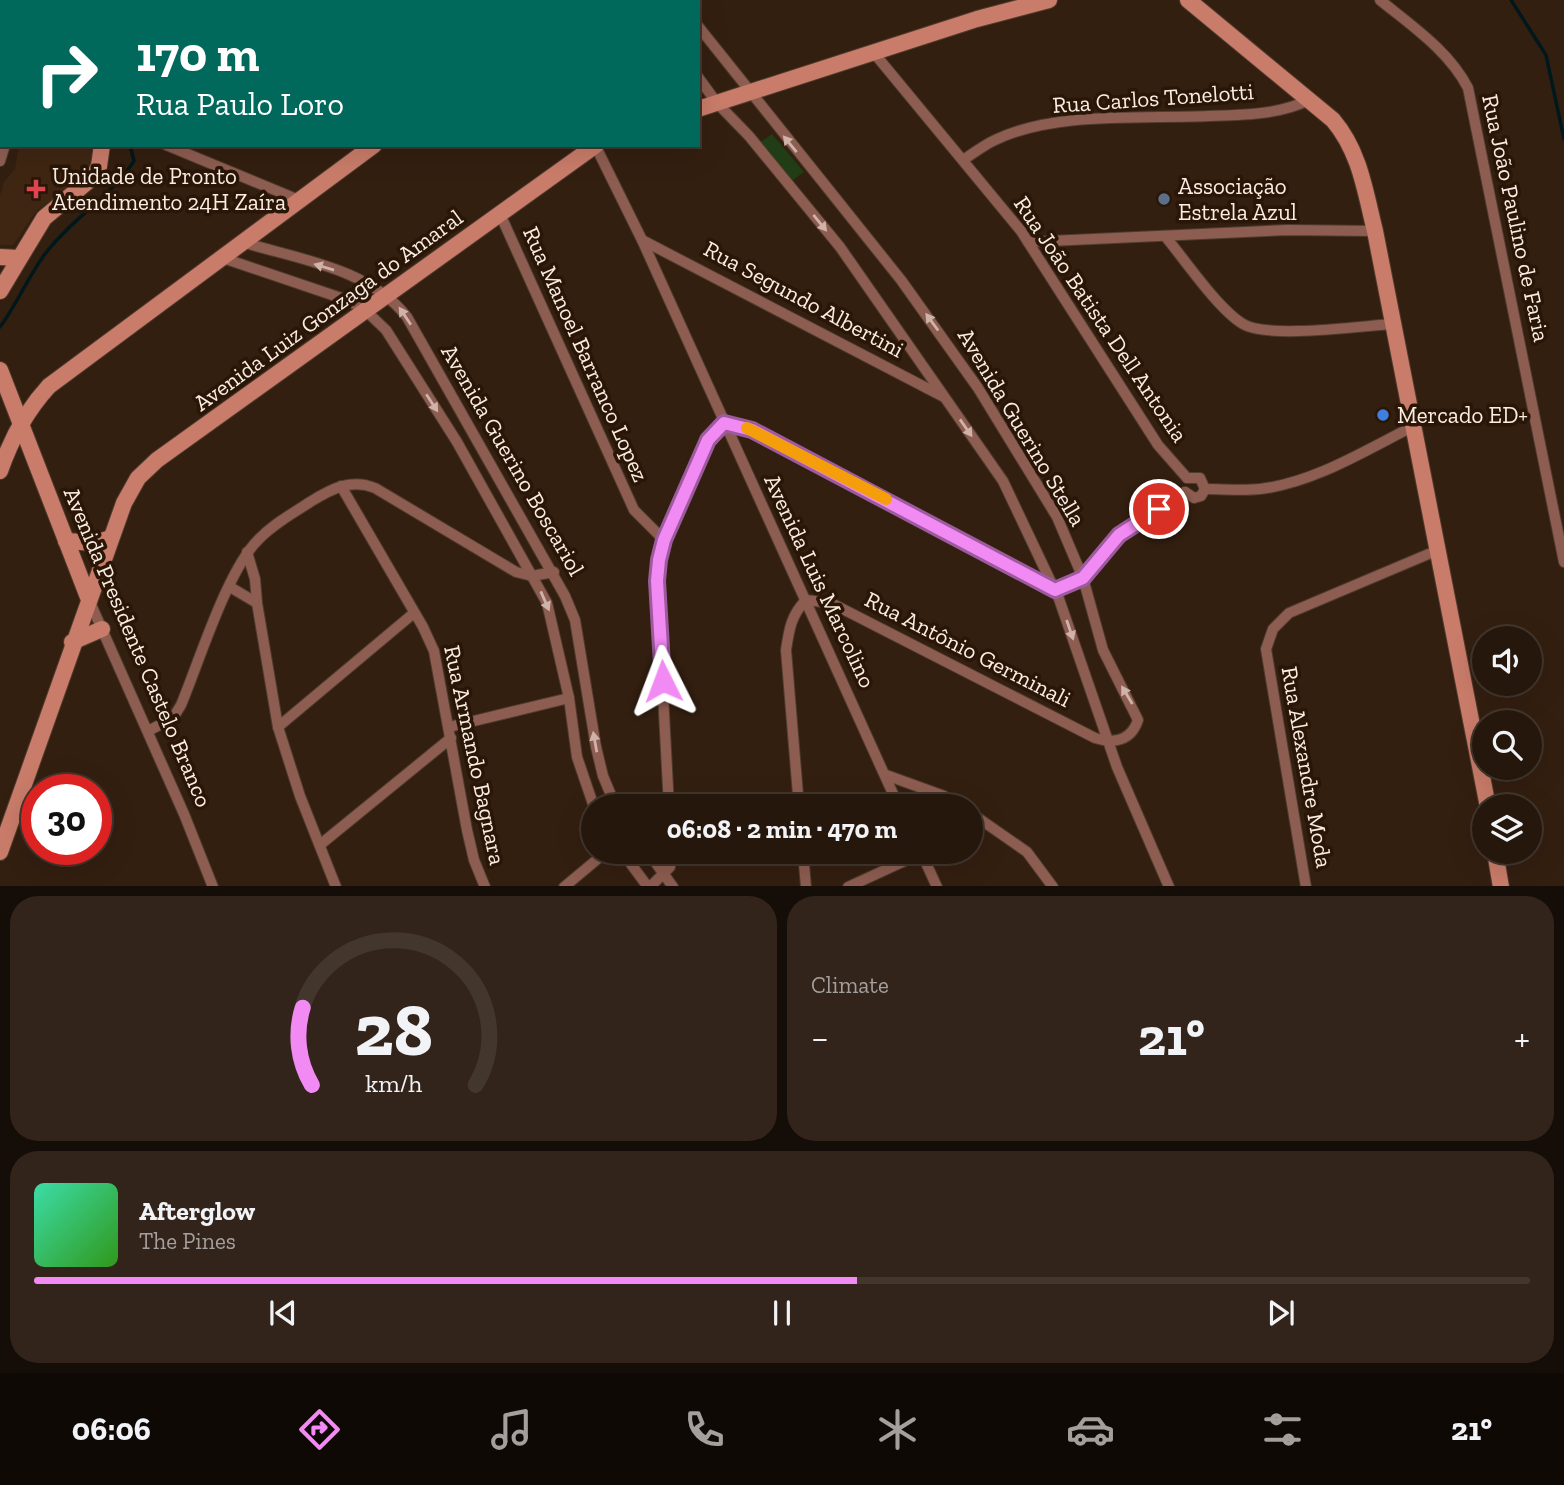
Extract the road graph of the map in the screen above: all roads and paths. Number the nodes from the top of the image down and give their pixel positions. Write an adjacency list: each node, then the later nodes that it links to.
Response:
1 (1049, 0): 5 (street)
2 (1188, 0): 8 (street)
3 (1380, 0): 46 (street, Rua João Paulino de Faria)
4 (700, 29): 7 (street, Avenida Guerino Stella)
5 (874, 53): 7 (street); 16 (street, Rua João Batista Dell Antonia)
6 (700, 80): 9 (street, Avenida Guerino Stella)
7 (749, 93): 9 (street); 50 (street, Avenida Guerino Stella, one-way to 7)
8 (1309, 100): 16 (street, Rua Carlos Tonelotti); 19 (street)
9 (717, 103): 10 (street); 32 (street, Avenida Guerino Stella, one-way to 32)
10 (700, 108)
11 (102, 147): 26 (street)
12 (171, 147): 17 (street)
13 (371, 147): 17 (street)
14 (592, 147): 18 (street, Avenida Luiz Gonzaga do Amaral)
15 (596, 147): 21 (street, Avenida Luis Marcolino)
16 (963, 160): 23 (street, Rua João Batista Dell Antonia)
17 (299, 201): 22 (street)
18 (500, 214): 28 (street, Avenida Luiz Gonzaga do Amaral); 42 (street, Rua Manoel Barranco Lopez)
19 (1375, 231): 20 (street); 30 (street)
20 (1165, 236): 23 (street); 30 (street)
21 (642, 240): 32 (street, Rua Segundo Albertini); 33 (street, Avenida Luis Marcolino)
22 (242, 242): 25 (street); 28 (street, Avenida Guerino Boscariol, one-way to 22)
23 (1028, 242): 37 (street, Rua João Batista Dell Antonia)
24 (0, 257): 26 (street)
25 (220, 257): 29 (street, Avenida Guerino Boscariol); 34 (street)
26 (18, 258): 27 (street)
27 (0, 291)
28 (386, 294): 29 (street, Avenida Luiz Gonzaga do Amaral); 48 (street, Avenida Guerino Boscariol, one-way to 28)
29 (364, 309): 41 (street, Avenida Luiz Gonzaga do Amaral); 49 (street, Avenida Guerino Boscariol, one-way to 49)
30 (1393, 324): 35 (street)
31 (0, 370): 34 (street, Avenida Presidente Castelo Branco)
32 (944, 397): 52 (street, Avenida Guerino Stella, one-way to 52)
33 (724, 423): 42 (street); 52 (street); 54 (street, Avenida Luis Marcolino)
34 (20, 426): 36 (street); 43 (street, Avenida Presidente Castelo Branco)
35 (1412, 427): 39 (street); 44 (street)
36 (0, 471)
37 (1187, 478): 39 (street); 40 (street)
38 (341, 486): 45 (street); 49 (street); 56 (street, Rua Armando Bagnara)
39 (1205, 489): 40 (street)
40 (1185, 492): 50 (street)
41 (110, 536): 43 (street); 47 (street, Avenida Luiz Gonzaga do Amaral); 53 (street, Avenida Luiz Gonzaga do Amaral)
42 (664, 540): 67 (street)
43 (66, 541): 47 (street, Avenida Presidente Castelo Branco)
44 (1438, 550): 71 (street); 96 (street, Rua Alexandre Moda)
45 (247, 552): 51 (street); 55 (street)
46 (1564, 562)
47 (78, 571): 53 (street, Avenida Presidente Castelo Branco)
48 (554, 572): 49 (street); 66 (street, Avenida Guerino Boscariol, one-way to 48)
49 (532, 576): 59 (street, Avenida Guerino Boscariol, one-way to 59)
50 (1083, 578): 52 (street); 63 (street, Avenida Guerino Stella, one-way to 50)
51 (230, 587): 55 (street); 61 (street)
52 (1055, 590): 63 (street, Avenida Guerino Stella, one-way to 63)
53 (88, 597): 57 (street, Avenida Presidente Castelo Branco); 58 (street, Avenida Luiz Gonzaga do Amaral)
54 (806, 600): 63 (street, Rua Antônio Germinali); 64 (street, Avenida Luis Marcolino); 68 (street)
55 (257, 603): 60 (street)
56 (414, 613): 60 (street); 62 (street, Rua Armando Bagnara)
57 (102, 629): 58 (street); 61 (street, Avenida Presidente Castelo Branco)
58 (72, 642): 74 (street, Avenida Luiz Gonzaga do Amaral)
59 (569, 698): 62 (street); 65 (street, Avenida Guerino Boscariol)
60 (278, 727): 73 (street)
61 (148, 731): 84 (street, Avenida Presidente Castelo Branco)
62 (450, 733): 73 (street); 86 (street, Rua Armando Bagnara)
63 (1109, 743): 95 (street)
64 (886, 775): 69 (street, Avenida Luis Marcolino); 70 (street)
65 (590, 794)
66 (611, 794)
67 (669, 794)
68 (798, 794)
69 (894, 794)
70 (938, 794)
71 (1485, 794)
72 (983, 821): 94 (street)
73 (321, 844): 85 (street)
74 (0, 852)
75 (592, 864): 87 (street)
76 (631, 864): 88 (street)
77 (658, 864): 83 (street)
78 (670, 864): 83 (street)
79 (804, 864): 91 (street)
80 (897, 864): 92 (street)
81 (926, 864): 93 (street)
82 (1497, 864): 97 (street)
83 (666, 874): 89 (street); 90 (street)
84 (213, 886)
85 (336, 886)
86 (485, 886)
87 (565, 886)
88 (648, 886)
89 (650, 886)
90 (672, 886)
91 (806, 886)
92 (850, 886)
93 (937, 886)
94 (1052, 886)
95 (1169, 886)
96 (1306, 886)
97 (1501, 886)

